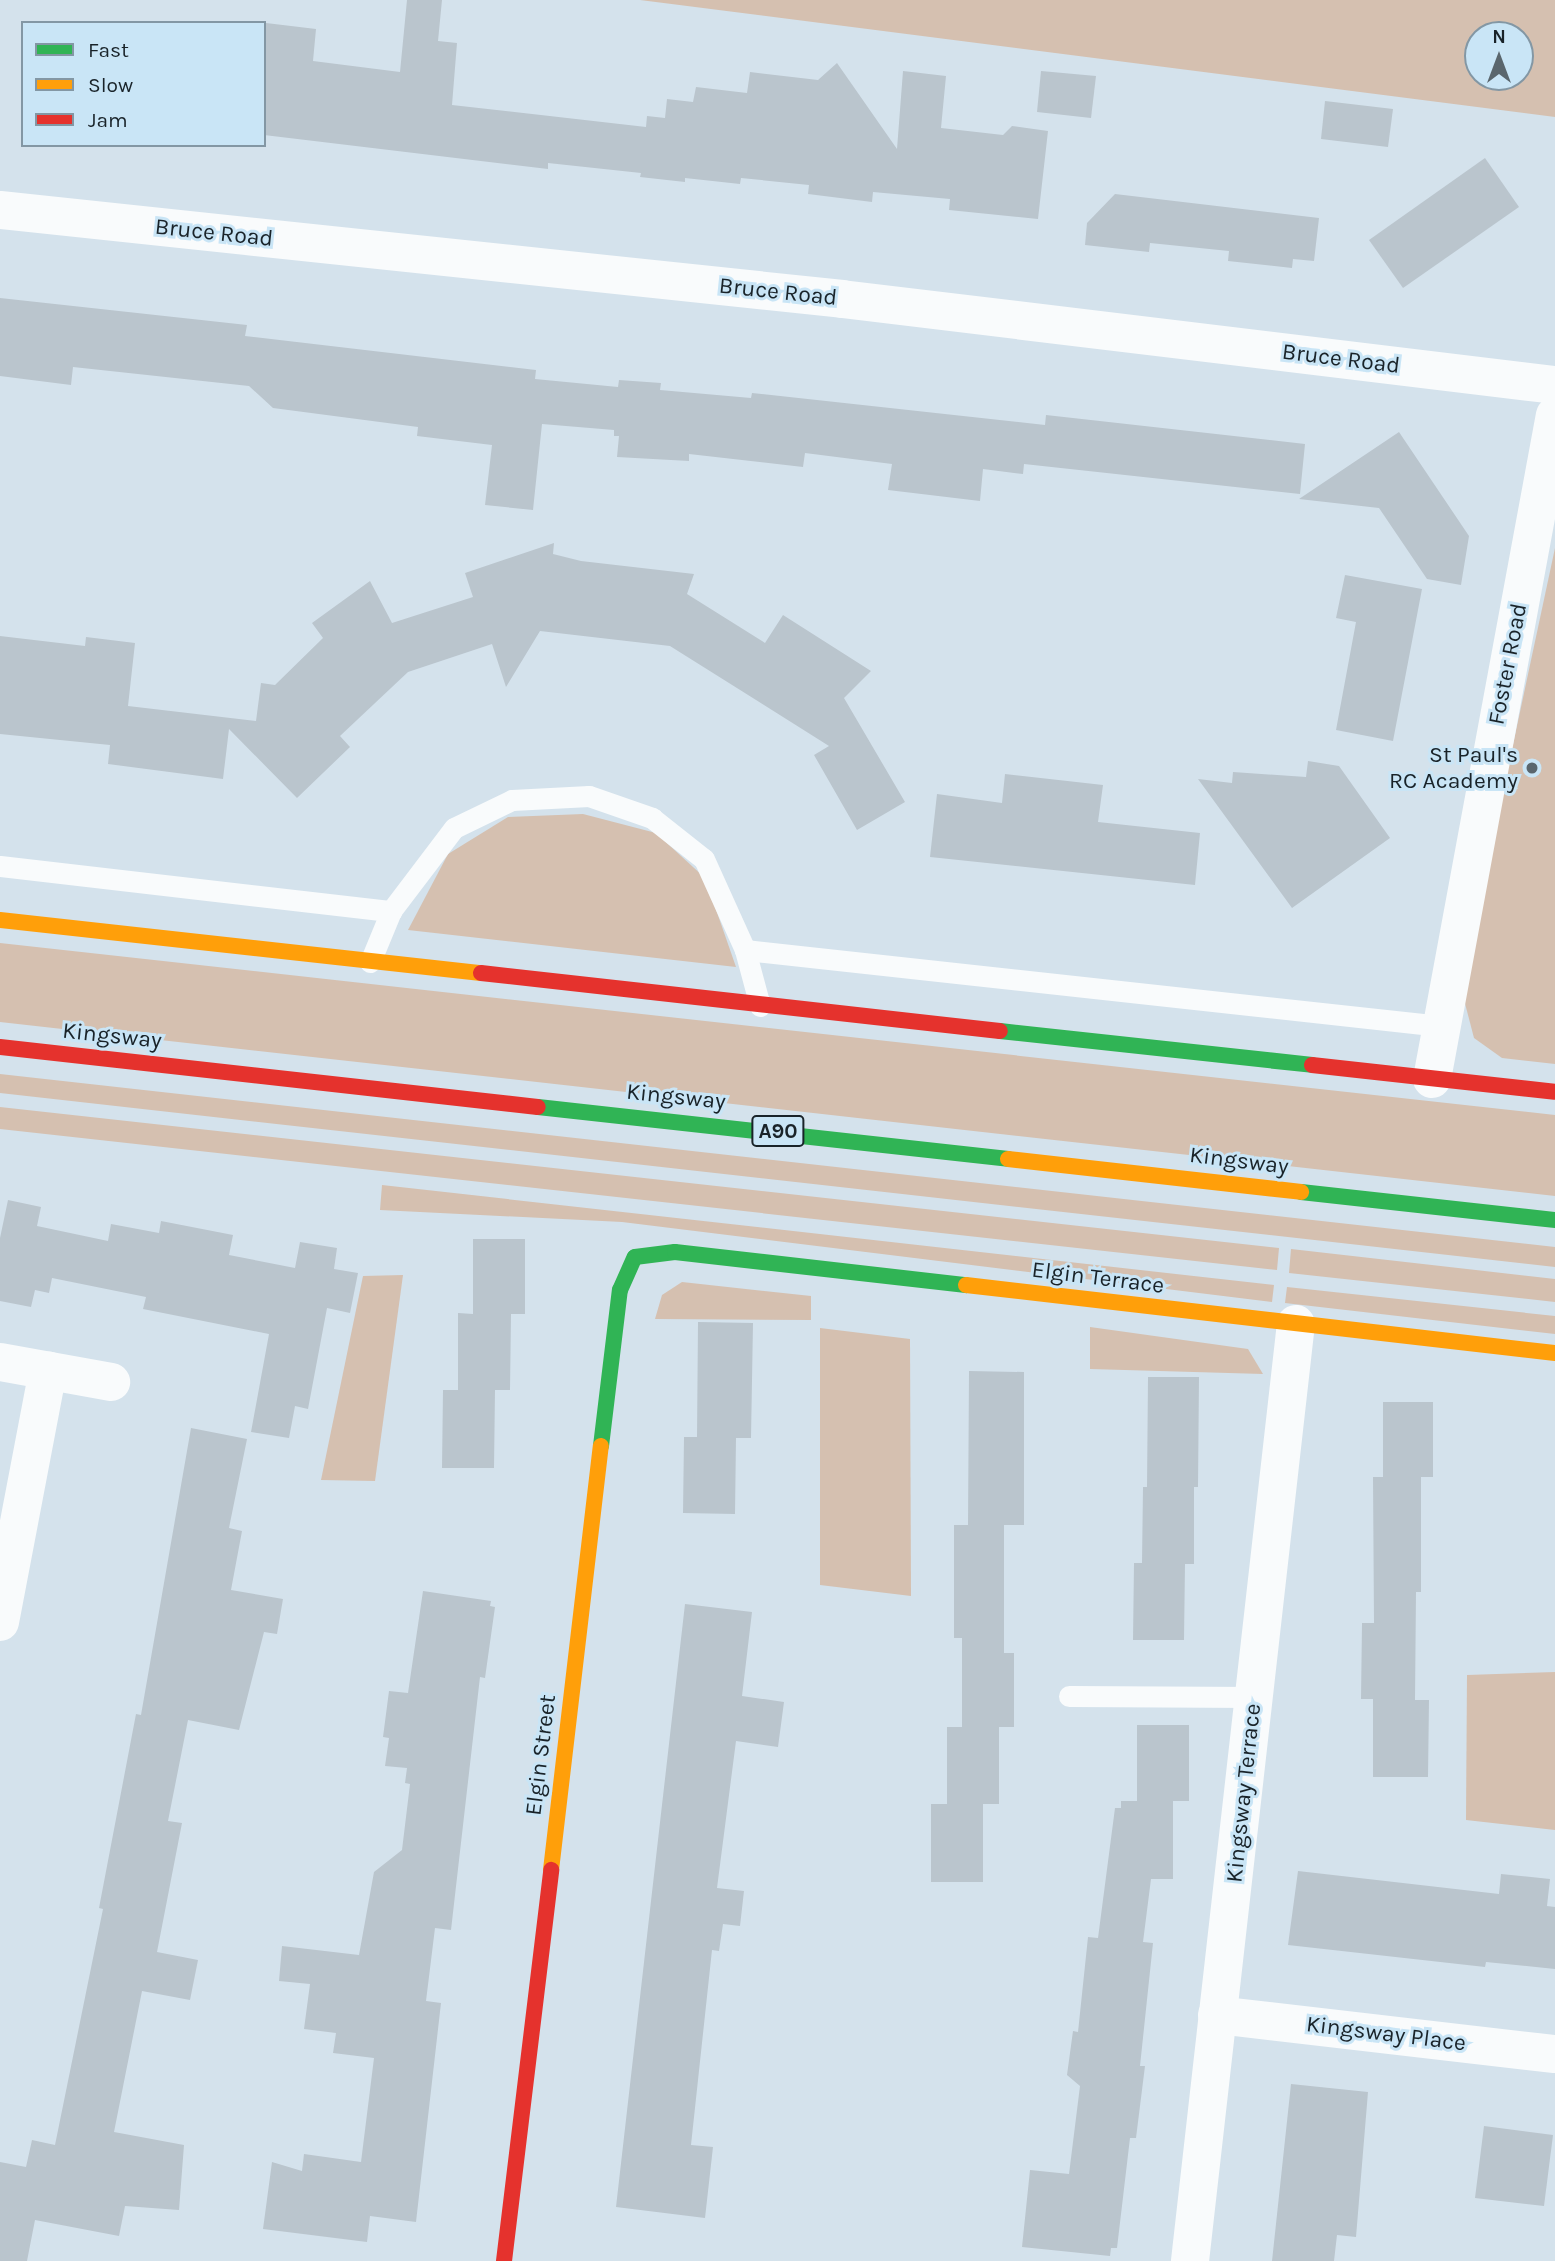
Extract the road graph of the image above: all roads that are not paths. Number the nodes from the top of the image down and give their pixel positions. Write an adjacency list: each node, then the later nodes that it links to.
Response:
1 (0, 210): 2 (street, Bruce Road)
2 (1555, 385)
3 (1555, 415): 10 (street, Foster Road)
4 (0, 866): 5 (lane)
5 (391, 911): 7 (lane); 8 (lane)
6 (0, 920): 8 (main road)
7 (745, 950): 9 (lane); 10 (lane)
8 (370, 962): 9 (main road)
9 (760, 1006): 12 (main road)
10 (1441, 1026): 12 (street, Foster Road)
11 (0, 1047): 14 (main road, Kingsway / A90)
12 (1432, 1079): 13 (main road)
13 (1555, 1092)
14 (1555, 1220)
15 (635, 1257): 16 (main road, Elgin Terrace); 26 (main road, Elgin Street)
16 (1296, 1324): 17 (main road, Elgin Terrace); 23 (street, Kingsway Terrace)
17 (1555, 1353)
18 (0, 1362): 19 (street)
19 (48, 1371): 20 (street); 21 (street)
20 (111, 1382)
21 (0, 1622)
22 (1069, 1696): 23 (lane)
23 (1254, 1697): 24 (street, Kingsway Terrace)
24 (1217, 2015): 25 (street, Kingsway Place); 27 (street, Kingsway Terrace)
25 (1555, 2054)
26 (505, 2261)
27 (1190, 2261)

